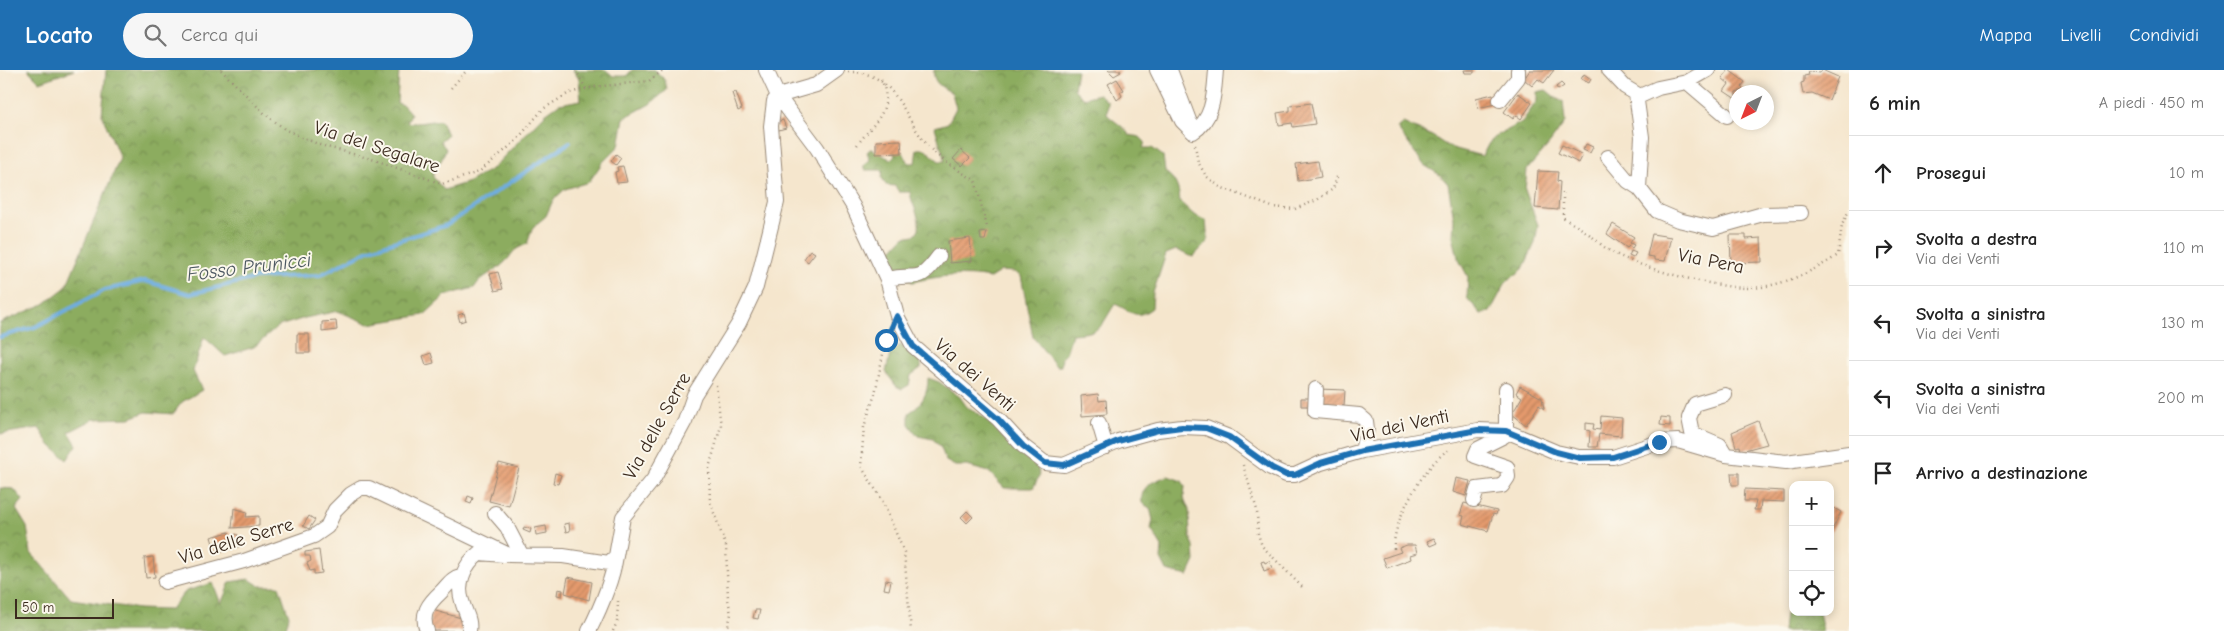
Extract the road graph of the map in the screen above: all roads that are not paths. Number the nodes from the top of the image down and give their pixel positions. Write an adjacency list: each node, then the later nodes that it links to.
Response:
1 (766, 70): 12 (street, Via dei Venti)
2 (1157, 70): 15 (street)
3 (1170, 70): 15 (street)
4 (1216, 70): 15 (street)
5 (1518, 70): 13 (street)
6 (1609, 70): 11 (street)
7 (1708, 70): 10 (street)
8 (841, 72): 9 (street)
9 (822, 75): 12 (street)
10 (1687, 82): 11 (street); 14 (street)
11 (1636, 94): 17 (street)
12 (778, 96): 20 (street, Via dei Venti); 33 (street, Via delle Serre)
13 (1500, 100)
14 (1727, 116)
15 (1193, 132)
16 (1608, 157): 17 (street)
17 (1639, 188): 18 (street)
18 (1801, 213)
19 (940, 256): 20 (street)
20 (887, 279): 26 (street, Via dei Venti)
21 (1316, 389): 27 (street)
22 (1506, 389): 25 (street)
23 (1725, 395): 29 (street)
24 (1099, 423): 26 (street)
25 (1506, 431): 27 (street, Via dei Venti); 29 (street, Via dei Venti); 30 (street)
26 (1106, 447): 27 (street, Via dei Venti)
27 (1362, 451)
28 (1849, 453): 29 (street, Via dei Venti)
29 (1726, 455)
30 (1474, 500)
31 (495, 513): 32 (street)
32 (515, 554): 33 (street, Via delle Serre); 34 (street); 35 (street, Via delle Serre)
33 (616, 556): 38 (street)
34 (463, 575): 36 (street); 37 (street)
35 (165, 582)
36 (427, 631)
37 (469, 631)
38 (589, 631)

